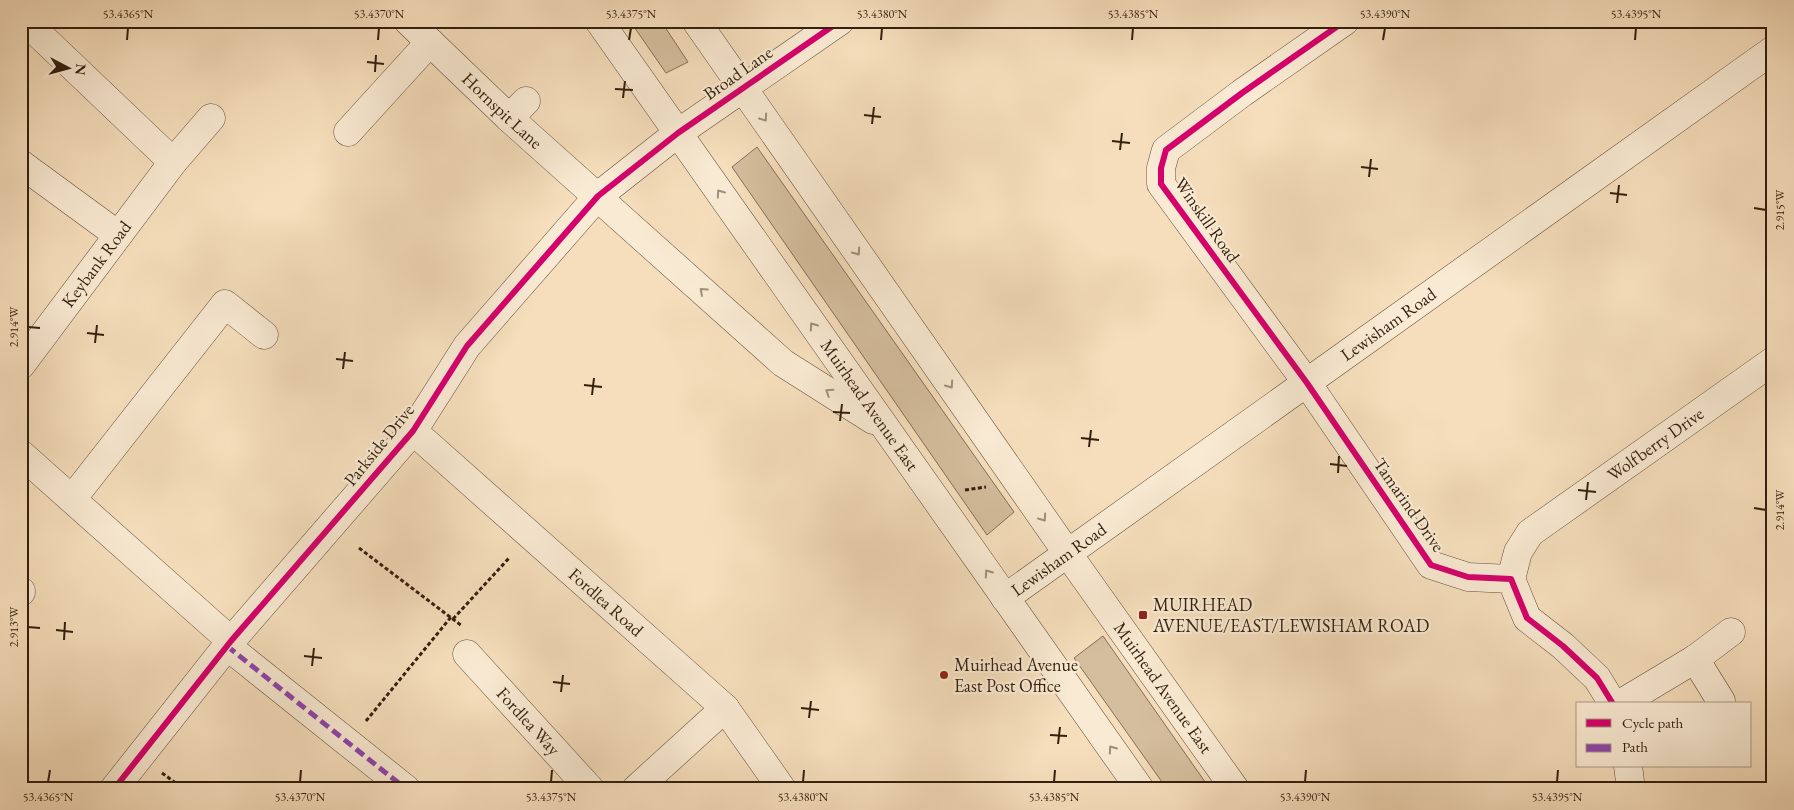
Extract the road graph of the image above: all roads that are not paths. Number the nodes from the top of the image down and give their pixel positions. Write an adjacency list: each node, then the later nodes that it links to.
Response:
1 (25, 21): 13 (street)
2 (408, 21): 7 (street, Hornspit Lane)
3 (600, 21): 12 (street, Muirhead Avenue East)
4 (696, 21): 9 (street, Muirhead Avenue East)
5 (840, 21): 9 (street, Broad Lane)
6 (1345, 21): 20 (street, Winskill Road)
7 (430, 42): 11 (street); 15 (street, Hornspit Lane)
8 (1773, 50): 20 (street, Lewisham Road)
9 (743, 88): 12 (street, Broad Lane); 25 (street, Muirhead Avenue East, one-way to 25)
10 (211, 118): 13 (street, Keybank Road)
11 (348, 132)
12 (678, 133): 15 (street, Parkside Drive); 21 (street, Muirhead Avenue East, one-way to 12)
13 (173, 162): 16 (street, Keybank Road)
14 (21, 164): 16 (street)
15 (598, 196): 21 (street, Hornspit Lane, one-way to 15); 22 (street, Parkside Drive)
16 (118, 235): 19 (street, Keybank Road)
17 (264, 335): 24 (street)
18 (1773, 361): 26 (street, Wolfberry Drive)
19 (21, 365)
20 (1307, 383): 25 (street, Lewisham Road); 26 (street, Tamarind Drive)
21 (885, 428): 27 (street, Muirhead Avenue East, one-way to 21)
22 (413, 431): 29 (street, Parkside Drive); 35 (street, Fordlea Road)
23 (21, 454): 24 (street)
24 (72, 499): 29 (street)
25 (1068, 554): 27 (street, Lewisham Road); 43 (street, Muirhead Avenue East)
26 (1511, 579): 33 (street)
27 (1005, 598): 42 (street, Muirhead Avenue East, one-way to 27)
28 (1731, 632): 31 (street)
29 (229, 643): 37 (street, Parkside Drive); 38 (street)
30 (467, 654): 39 (street, Fordlea Way)
31 (1695, 659): 32 (street); 34 (street)
32 (1721, 701)
33 (1612, 702)
34 (1623, 702)
35 (725, 708): 40 (street); 41 (street, Fordlea Road)
36 (1628, 768): 44 (street)
37 (114, 789)
38 (406, 789)
39 (590, 789)
40 (636, 789)
41 (782, 789)
42 (1140, 789)
43 (1235, 789)
44 (1632, 789)

